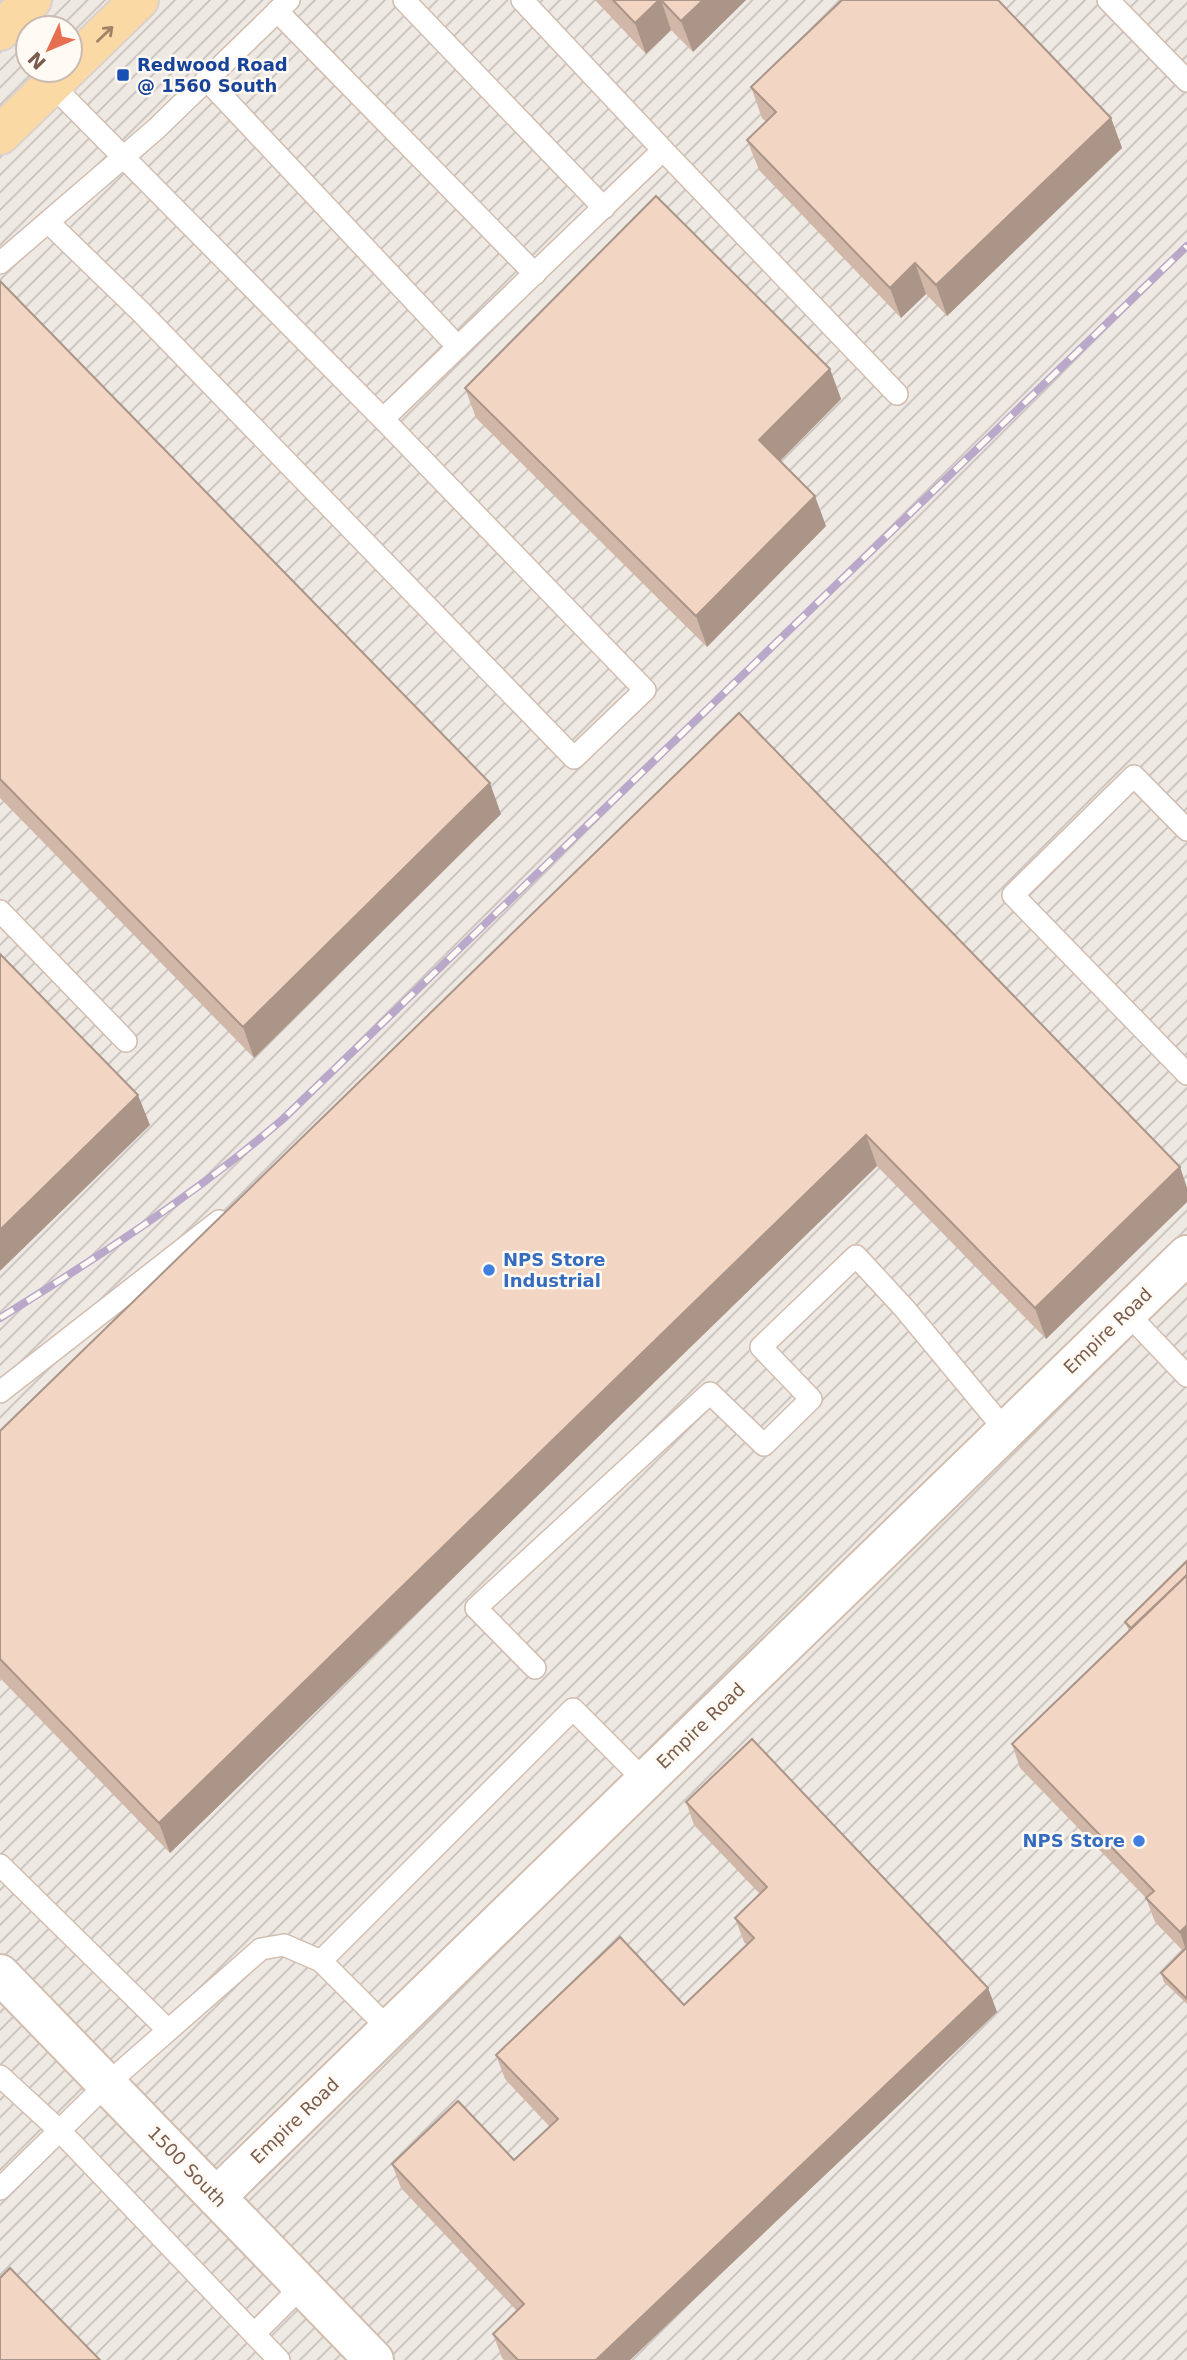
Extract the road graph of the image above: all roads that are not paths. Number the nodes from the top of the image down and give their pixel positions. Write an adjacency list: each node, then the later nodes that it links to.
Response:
1 (32, 0): 7 (main road)
2 (139, 0): 8 (main road, one-way to 2)
3 (404, 0): 16 (lane)
4 (522, 0): 14 (lane)
5 (1108, 0): 10 (lane)
6 (283, 6): 9 (lane); 19 (lane)
7 (0, 31)
8 (84, 54)
9 (207, 80): 15 (lane); 20 (lane)
10 (1187, 81)
11 (53, 84): 13 (main road)
12 (70, 84): 15 (lane)
13 (0, 135)
14 (663, 150): 16 (lane); 21 (lane)
15 (124, 156): 17 (lane); 22 (lane)
16 (604, 208): 19 (lane)
17 (48, 222): 18 (lane); 22 (lane)
18 (0, 263)
19 (535, 274): 20 (lane)
20 (458, 347): 22 (lane)
21 (897, 394)
22 (383, 419)
23 (1187, 830): 26 (lane)
24 (0, 911): 25 (lane)
25 (126, 1041)
26 (1187, 1074)
27 (231, 1210): 31 (lane)
28 (1187, 1255): 29 (street, Empire Road)
29 (1127, 1313): 30 (lane); 32 (street, Empire Road)
30 (1187, 1376)
31 (0, 1392)
32 (1006, 1431): 33 (lane); 34 (street, Empire Road)
33 (535, 1668)
34 (645, 1781): 36 (lane); 38 (street, Empire Road)
35 (0, 1865): 39 (lane)
36 (321, 1961): 38 (lane); 39 (lane)
37 (0, 1974): 41 (street, 1500 South)
38 (389, 2029): 44 (street, Empire Road)
39 (168, 2030): 41 (lane)
40 (0, 2076): 42 (lane)
41 (107, 2084): 42 (lane); 44 (street, 1500 South)
42 (60, 2131): 43 (lane); 46 (lane)
43 (0, 2189)
44 (216, 2197): 45 (street, 1500 South)
45 (302, 2286): 46 (lane); 48 (street, 1500 South)
46 (254, 2334): 47 (lane)
47 (279, 2360)
48 (374, 2360)

